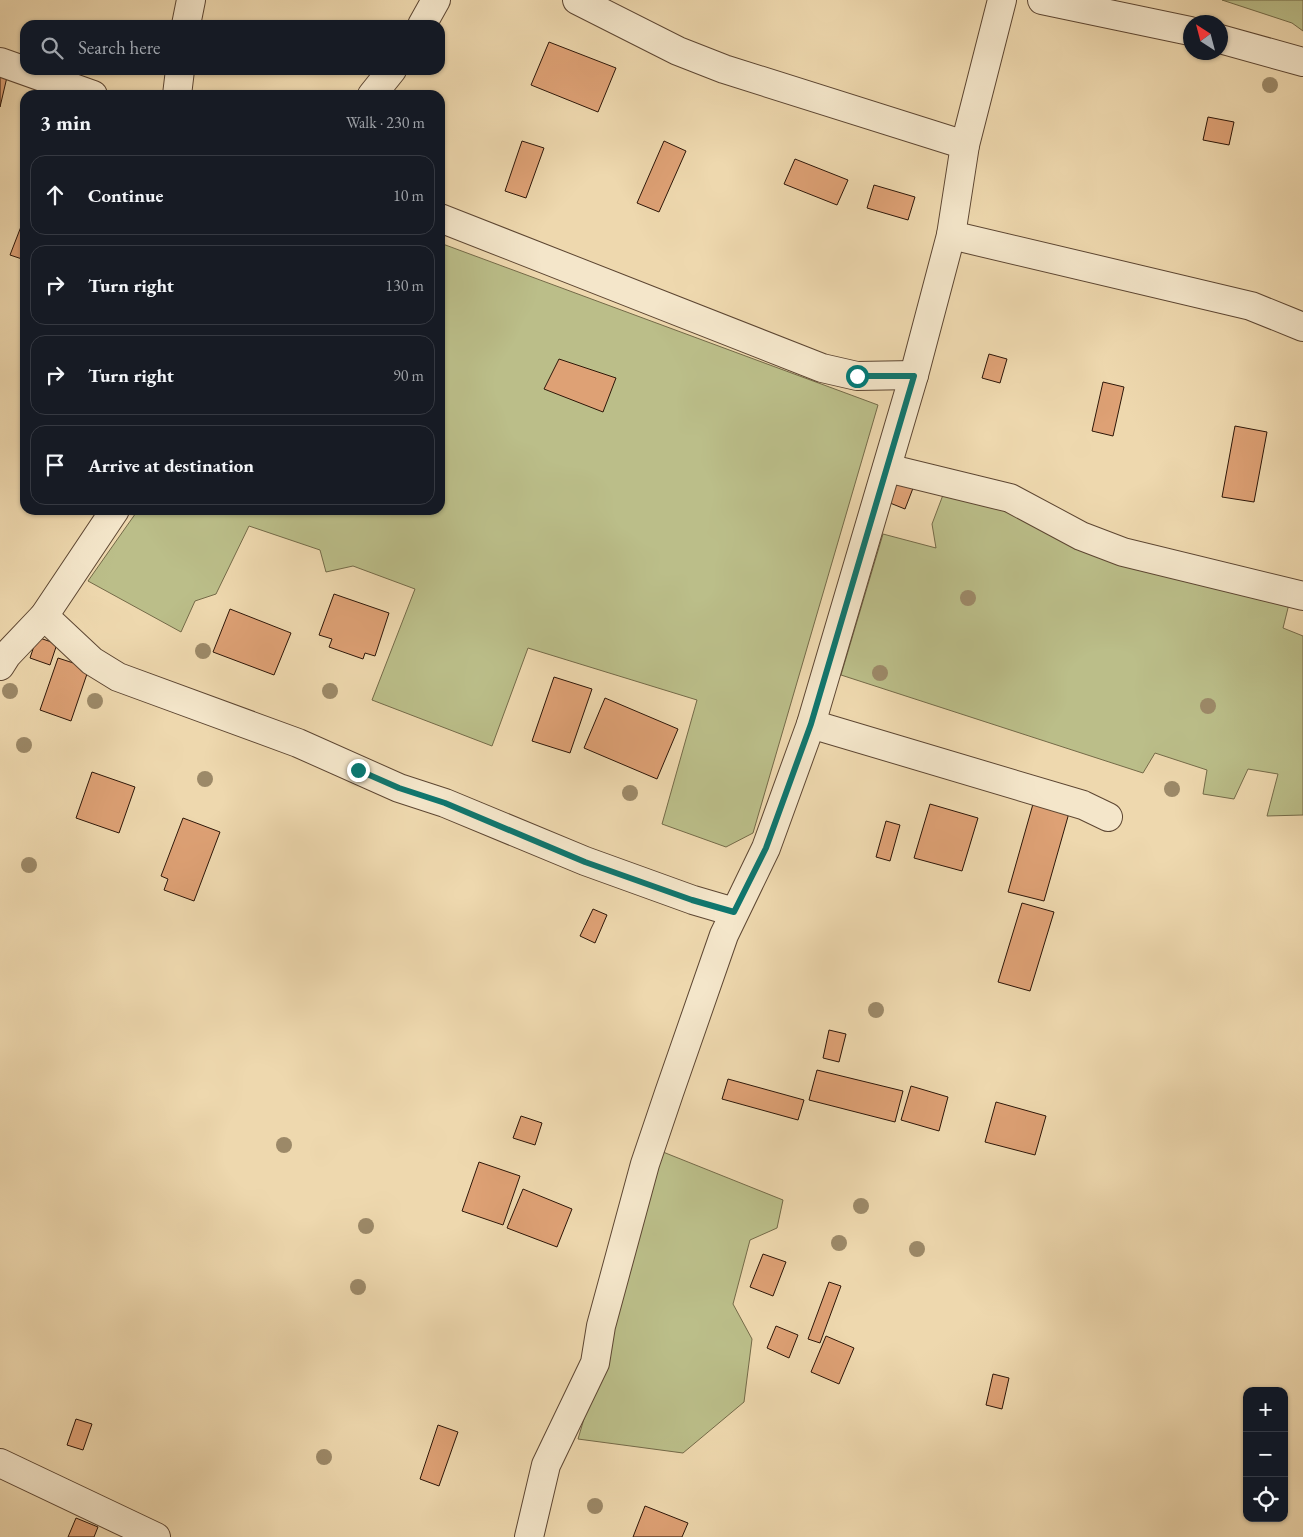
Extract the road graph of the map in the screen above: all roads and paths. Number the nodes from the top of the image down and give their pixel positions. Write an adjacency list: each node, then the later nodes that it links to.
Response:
1 (191, 0): 6 (street)
2 (436, 0): 7 (street)
3 (577, 0): 19 (street)
4 (1002, 0): 19 (street)
5 (1042, 0): 8 (street)
6 (187, 20)
7 (425, 20)
8 (1183, 29)
9 (1228, 41): 11 (street)
10 (0, 62): 12 (street)
11 (1303, 62)
12 (20, 69)
13 (37, 75): 16 (street)
14 (179, 75): 17 (street)
15 (388, 75): 18 (street)
16 (80, 90)
17 (178, 90)
18 (376, 90)
19 (964, 145): 21 (street)
20 (445, 220): 23 (street)
21 (951, 235): 22 (street); 23 (street)
22 (1303, 327)
23 (914, 376): 24 (street)
24 (887, 468): 26 (street); 29 (street)
25 (112, 515): 27 (street)
26 (1303, 596)
27 (44, 616): 28 (street); 31 (street)
28 (0, 666)
29 (811, 724): 30 (street); 31 (street)
30 (1108, 817)
31 (734, 912): 34 (street)
32 (0, 1463): 33 (street)
33 (156, 1537)
34 (530, 1537)

